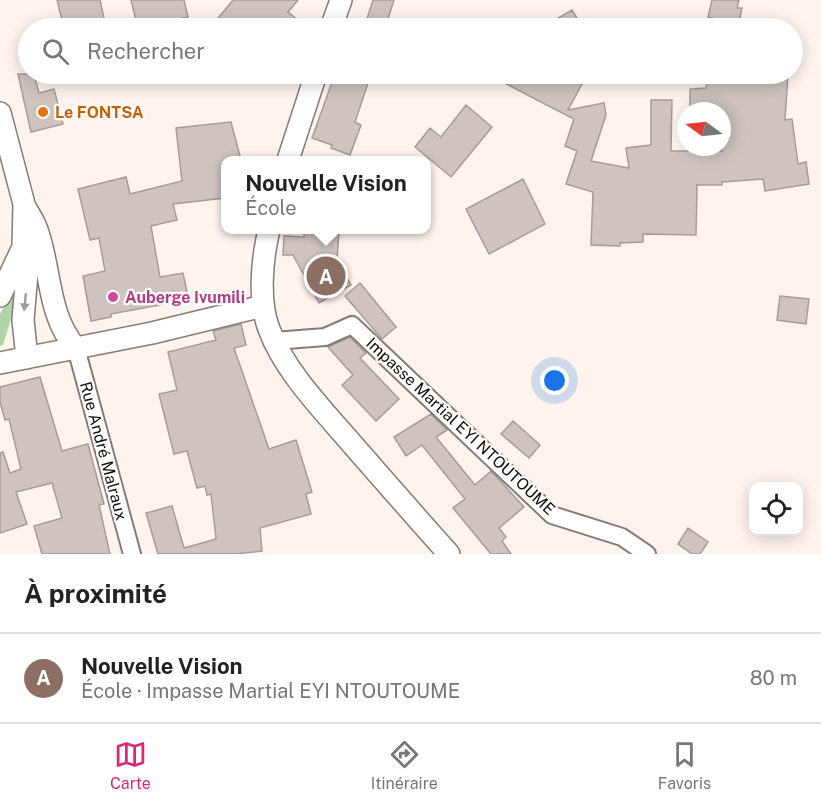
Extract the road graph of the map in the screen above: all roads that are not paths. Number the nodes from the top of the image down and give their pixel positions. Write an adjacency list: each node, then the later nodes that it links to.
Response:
1 (340, 0): 2 (street)
2 (334, 18)
3 (313, 84): 5 (street)
4 (0, 113): 6 (street)
5 (289, 156)
6 (24, 204): 8 (street); 10 (street)
7 (268, 234): 11 (street)
8 (23, 246): 9 (street); 14 (street, one-way to 14)
9 (0, 296)
10 (53, 296): 13 (street); 14 (street)
11 (263, 306): 12 (street); 13 (street)
12 (274, 340): 17 (street); 18 (street, Impasse Martial EYI NTOUTOUME)
13 (76, 348): 14 (street); 16 (street, Rue André Malraux)
14 (35, 356): 15 (street)
15 (0, 363)
16 (132, 554)
17 (449, 554)
18 (647, 554)

